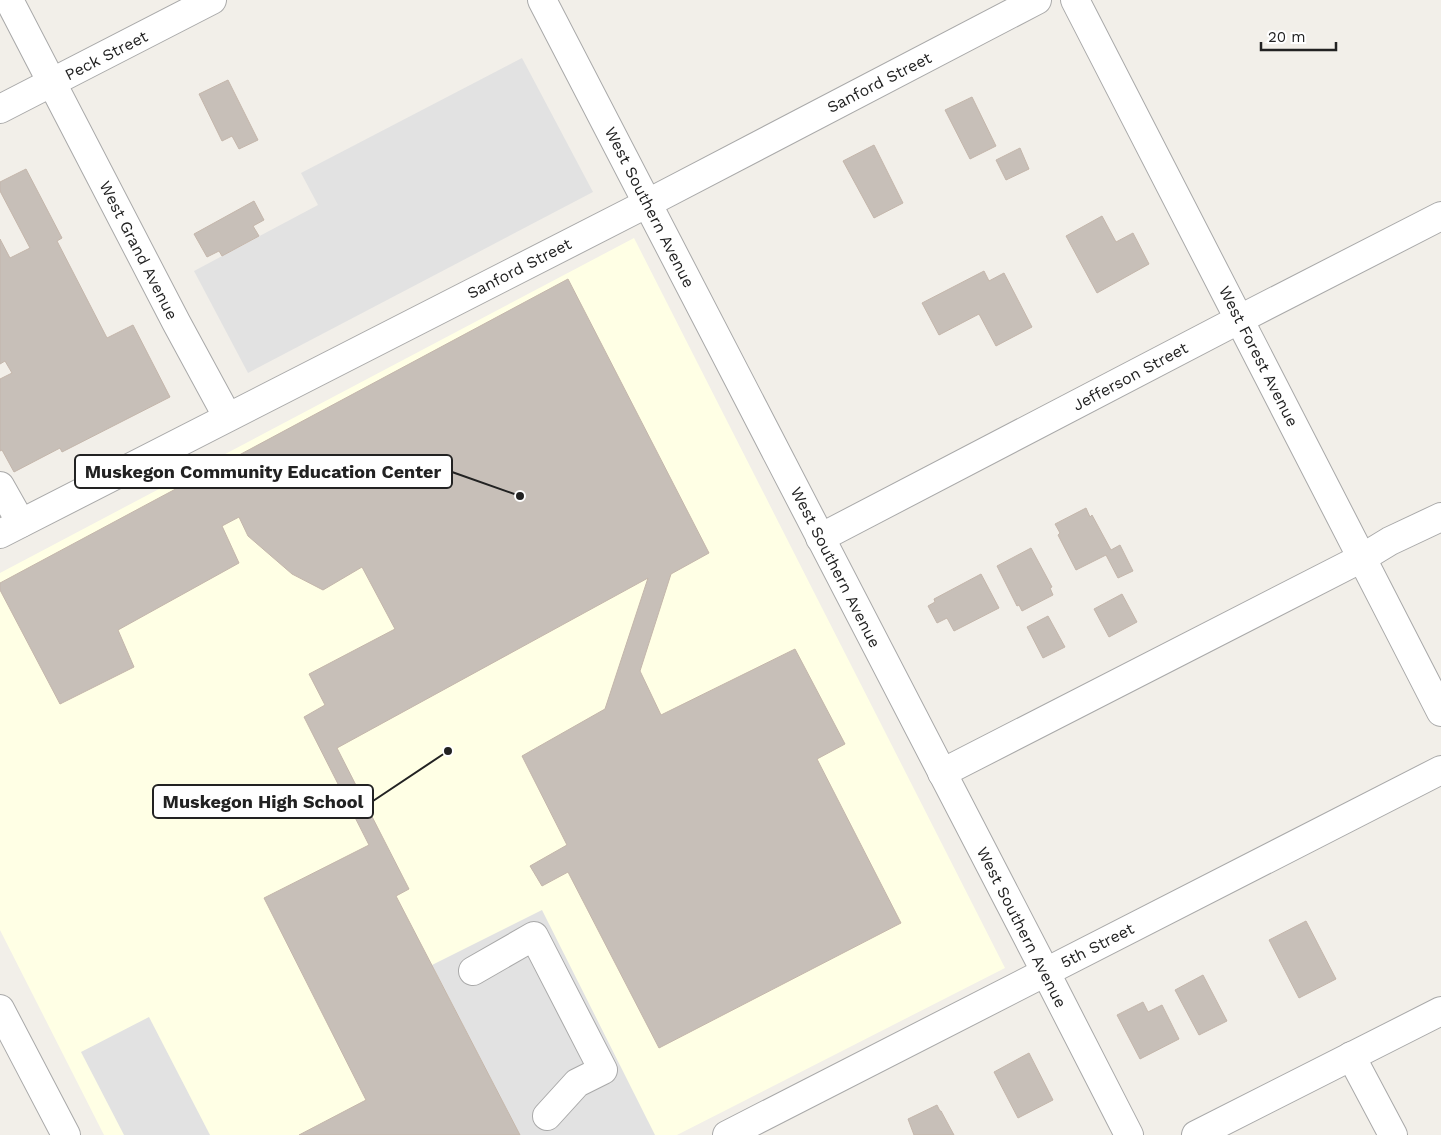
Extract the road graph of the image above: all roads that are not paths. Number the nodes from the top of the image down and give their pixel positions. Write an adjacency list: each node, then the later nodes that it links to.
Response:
1 (9, 0): 6 (street, West Grand Avenue)
2 (212, 0): 6 (street, Peck Street)
3 (542, 0): 8 (street, West Southern Avenue)
4 (1038, 0): 8 (street, Sanford Street)
5 (1075, 0): 10 (street, West Forest Avenue)
6 (52, 83): 7 (street, Peck Street); 11 (street, West Grand Avenue)
7 (0, 109)
8 (648, 203): 11 (street, Sanford Street); 15 (street, West Southern Avenue)
9 (1441, 216): 10 (street, Jefferson Street)
10 (1240, 319): 15 (street, Jefferson Street); 16 (street, West Forest Avenue)
11 (227, 416): 14 (street, Sanford Street)
12 (0, 486): 14 (street)
13 (1441, 517): 16 (street)
14 (11, 528)
15 (820, 538): 19 (street, West Southern Avenue)
16 (1362, 558): 17 (street, West Forest Avenue); 19 (street)
17 (1441, 712)
18 (1441, 770): 21 (street, 5th Street)
19 (942, 773): 21 (street, West Southern Avenue)
20 (473, 971): 25 (street)
21 (1045, 971): 27 (street, 5th Street); 28 (street, West Southern Avenue)
22 (0, 1009): 26 (street)
23 (1441, 1011): 24 (street)
24 (1351, 1056): 29 (street); 30 (street)
25 (547, 1116)
26 (66, 1135)
27 (727, 1135)
28 (1129, 1135)
29 (1196, 1135)
30 (1394, 1135)

